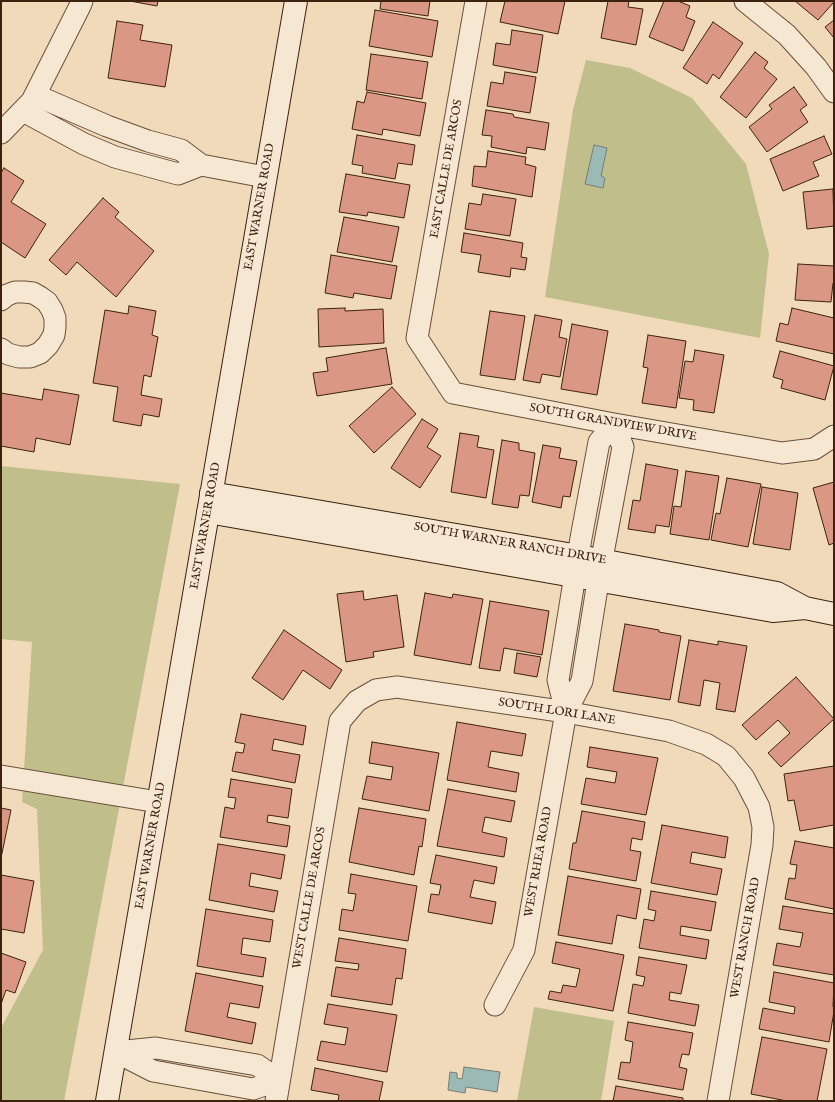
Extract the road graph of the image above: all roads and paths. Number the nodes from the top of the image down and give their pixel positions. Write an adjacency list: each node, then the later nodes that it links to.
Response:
1 (82, 1): 6 (street)
2 (296, 1): 11 (main road, EAST WARNER ROAD)
3 (476, 1): 13 (street, EAST CALLE DE ARCOS)
4 (745, 1): 5 (street)
5 (834, 92)
6 (29, 103): 7 (street); 8 (street); 9 (street)
7 (111, 128): 9 (street); 10 (street)
8 (1, 133)
9 (100, 151): 10 (street)
10 (201, 165): 11 (street)
11 (265, 177): 17 (main road, EAST WARNER ROAD)
12 (1, 300): 14 (street)
13 (417, 338): 15 (street, SOUTH GRANDVIEW DRIVE)
14 (1, 349)
15 (614, 424): 16 (street, SOUTH GRANDVIEW DRIVE); 18 (street, WEST RHEA ROAD); 19 (street, WEST RHEA ROAD)
16 (834, 436)
17 (210, 502): 18 (main road, SOUTH WARNER RANCH DRIVE); 25 (main road, EAST WARNER ROAD)
18 (577, 567): 19 (main road, SOUTH WARNER RANCH DRIVE); 22 (street, WEST RHEA ROAD)
19 (600, 570): 20 (main road, SOUTH WARNER RANCH DRIVE); 22 (street, WEST RHEA ROAD)
20 (834, 614)
21 (357, 701): 22 (street, SOUTH LORI LANE); 28 (street, WEST CALLE DE ARCOS)
22 (566, 712): 24 (street, SOUTH LORI LANE); 26 (street, WEST RHEA ROAD)
23 (1, 776): 25 (street)
24 (744, 778): 31 (street, WEST RANCH ROAD)
25 (158, 802): 27 (main road, EAST WARNER ROAD)
26 (495, 1005)
27 (116, 1052): 28 (street); 29 (main road, EAST WARNER ROAD)
28 (279, 1080): 30 (street, WEST CALLE DE ARCOS)
29 (107, 1101)
30 (276, 1101)
31 (718, 1101)

